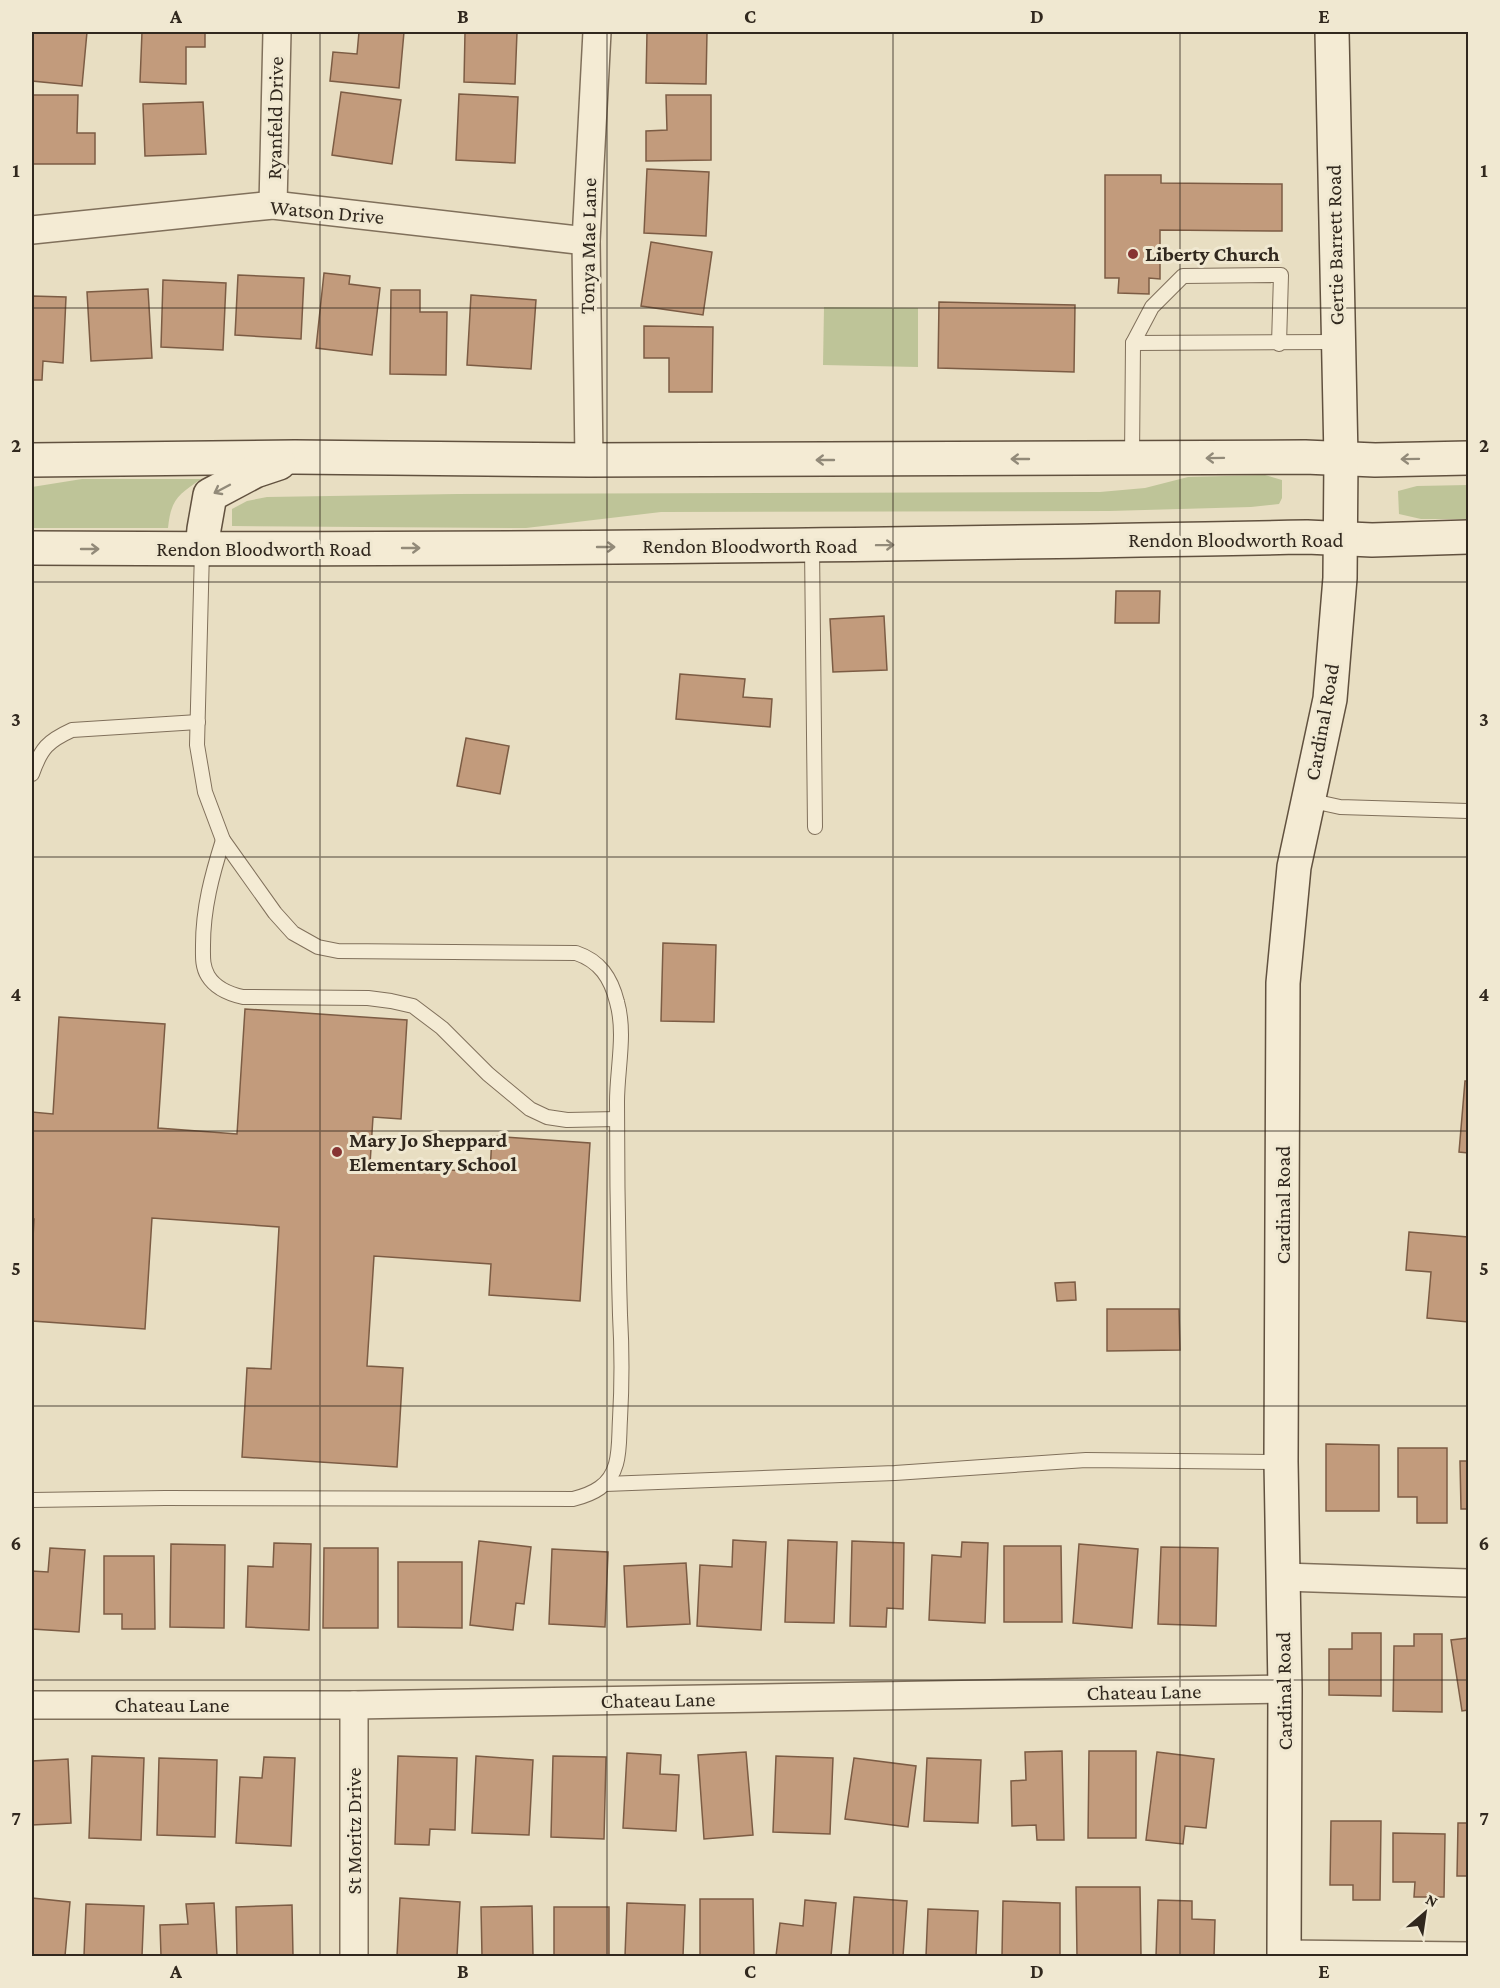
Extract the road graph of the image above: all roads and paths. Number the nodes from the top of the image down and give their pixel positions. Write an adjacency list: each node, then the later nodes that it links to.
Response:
1 (277, 32): 4 (street, Ryanfeld Drive)
2 (597, 32): 6 (street, Tonya Mae Lane)
3 (1332, 32): 7 (main road, Gertie Barrett Road)
4 (273, 205): 5 (street, Watson Drive); 6 (street, Watson Drive)
5 (32, 230)
6 (586, 241): 15 (street, Tonya Mae Lane)
7 (1337, 342): 9 (lane); 11 (main road, Gertie Barrett Road)
8 (1133, 343): 9 (lane); 9 (lane); 13 (lane)
9 (1279, 344)
10 (295, 457): 14 (main road); 15 (main road); 20 (main road, one-way to 20)
11 (1341, 458): 12 (main road, one-way to 11); 13 (main road, one-way to 13); 17 (main road, Cardinal Road)
12 (1468, 458)
13 (1132, 459): 15 (main road, one-way to 15)
14 (32, 460)
15 (589, 460)
16 (1468, 537): 17 (main road, Rendon Bloodworth Road)
17 (1340, 540): 18 (main road, Rendon Bloodworth Road, one-way to 17); 23 (main road, Cardinal Road)
18 (812, 546): 20 (main road, Rendon Bloodworth Road, one-way to 18); 25 (lane)
19 (32, 549): 20 (main road, Rendon Bloodworth Road, one-way to 20)
20 (202, 550): 21 (lane)
21 (198, 722): 22 (lane); 26 (lane)
22 (32, 774)
23 (1308, 800): 24 (lane); 28 (main road, Cardinal Road)
24 (1468, 811)
25 (815, 827)
26 (223, 840): 27 (lane); 27 (lane)
27 (617, 1119): 29 (lane)
28 (1281, 1462): 29 (lane); 31 (main road, Cardinal Road)
29 (605, 1484): 30 (lane)
30 (32, 1500)
31 (1283, 1577): 32 (street); 33 (main road, Cardinal Road)
32 (1468, 1583)
33 (1285, 1689): 35 (street, Chateau Lane); 36 (main road, Cardinal Road)
34 (32, 1705): 35 (street, Chateau Lane)
35 (354, 1705): 37 (street, St Moritz Drive)
36 (1284, 1955): 38 (street)
37 (354, 1956)
38 (1468, 1956)

